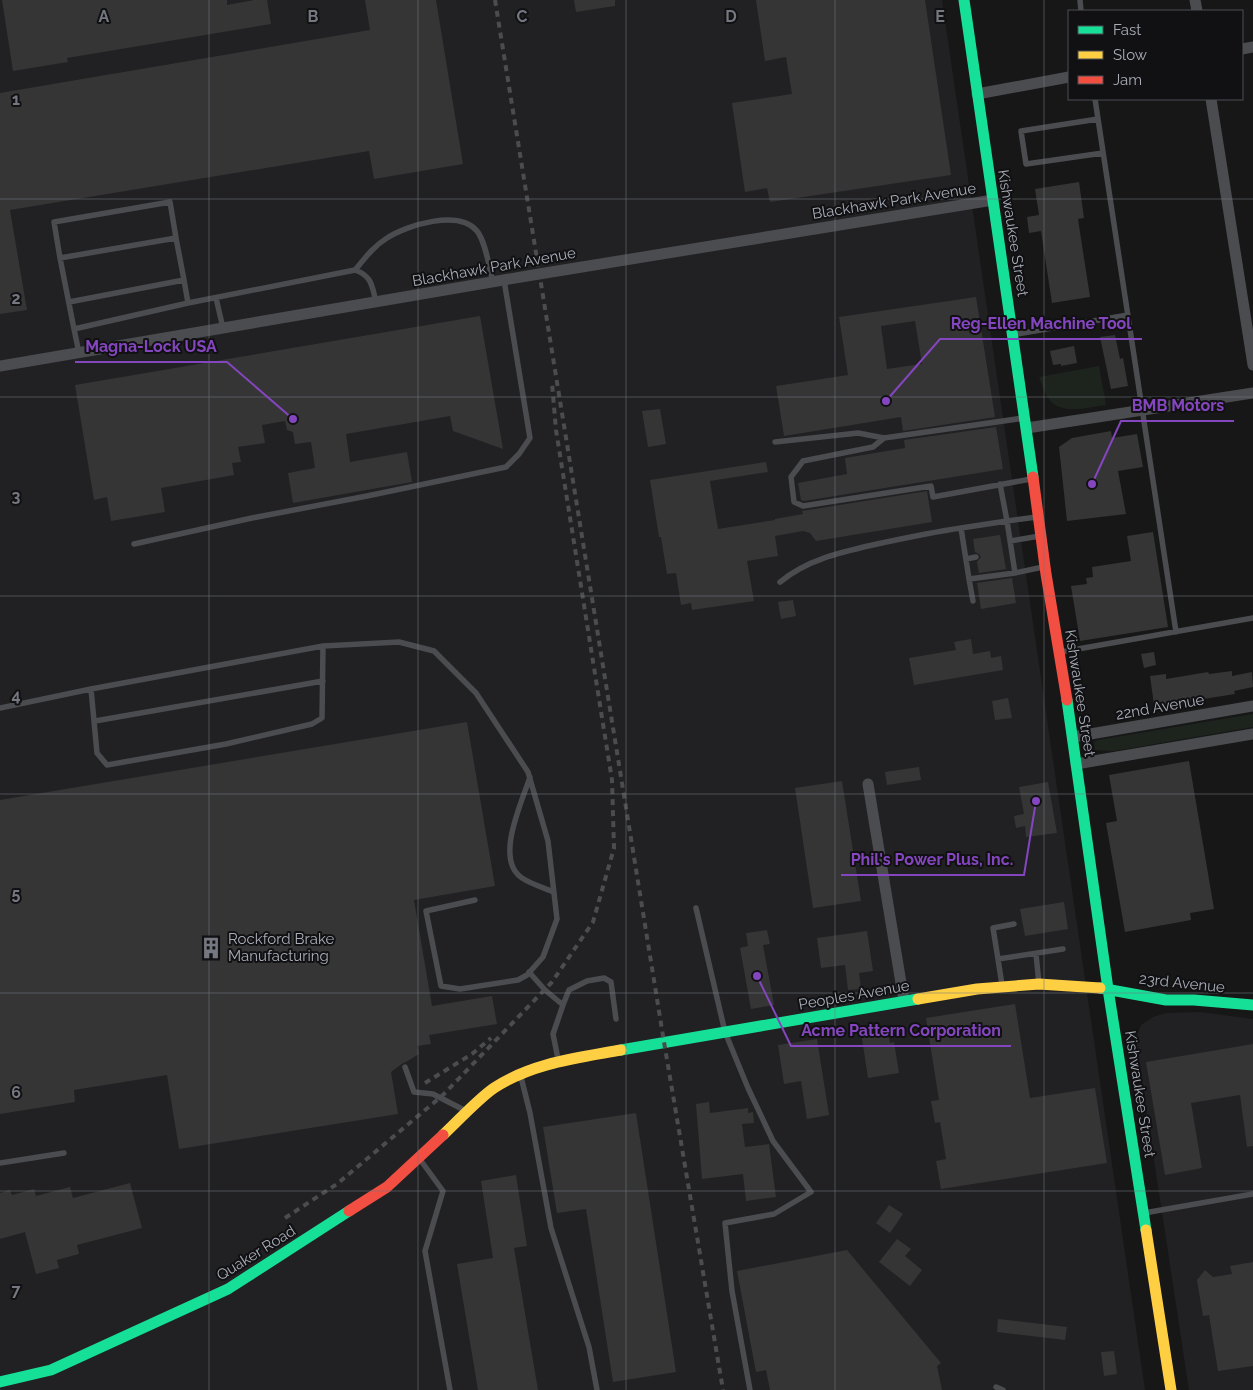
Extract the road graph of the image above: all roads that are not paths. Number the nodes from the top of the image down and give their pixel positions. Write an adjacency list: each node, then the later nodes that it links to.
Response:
1 (964, 0): 3 (main road, Kishwaukee Street)
2 (1068, 77): 3 (street)
3 (977, 94): 8 (main road, Kishwaukee Street)
4 (1095, 100): 6 (lane)
5 (1211, 100): 23 (street)
6 (1098, 119): 7 (lane); 7 (lane)
7 (1103, 153): 18 (lane)
8 (993, 200): 13 (street, Blackhawk Park Avenue); 21 (main road, Kishwaukee Street)
9 (176, 238): 10 (lane); 10 (lane); 12 (lane)
10 (60, 258): 15 (lane)
11 (354, 270): 13 (lane); 14 (lane); 16 (lane)
12 (184, 280): 15 (lane); 17 (lane)
13 (499, 281): 16 (street, Blackhawk Park Avenue); 37 (lane)
14 (216, 298): 17 (lane); 19 (lane)
15 (69, 302): 20 (lane)
16 (376, 302): 19 (street, Blackhawk Park Avenue)
17 (188, 303): 20 (lane)
18 (1128, 315): 21 (lane); 26 (lane)
19 (223, 328): 22 (street, Blackhawk Park Avenue)
20 (74, 329): 22 (lane)
21 (1013, 334): 27 (main road, Kishwaukee Street)
22 (79, 353): 24 (street, Blackhawk Park Avenue)
23 (1253, 365)
24 (0, 366)
25 (1253, 393): 26 (street)
26 (1142, 410): 27 (street); 48 (lane)
27 (1026, 422): 28 (lane); 30 (main road, Kishwaukee Street)
28 (884, 438): 29 (lane); 31 (lane)
29 (775, 442)
30 (1034, 479): 31 (lane); 32 (main road, Kishwaukee Street)
31 (1000, 484): 33 (lane)
32 (1039, 516): 33 (lane); 35 (main road, Kishwaukee Street)
33 (1007, 521): 34 (lane); 36 (lane)
34 (961, 528): 41 (lane); 45 (lane)
35 (1041, 536): 36 (lane); 42 (main road, Kishwaukee Street)
36 (1010, 541): 38 (lane)
37 (134, 544)
38 (1012, 552): 39 (lane); 43 (lane)
39 (1003, 553)
40 (976, 557): 41 (lane)
41 (966, 559): 44 (lane)
42 (1045, 567): 43 (lane); 50 (main road, Kishwaukee Street)
43 (1015, 572): 44 (lane)
44 (969, 579): 46 (lane)
45 (780, 582)
46 (973, 601)
47 (1253, 618): 48 (lane)
48 (1176, 632): 50 (lane)
49 (324, 646): 51 (lane); 52 (lane); 59 (lane)
50 (1059, 652): 57 (main road, Kishwaukee Street)
51 (323, 681): 55 (lane); 55 (lane)
52 (91, 689): 54 (lane); 55 (lane)
53 (1253, 706): 57 (street, 22nd Avenue)
54 (0, 708)
55 (95, 721)
56 (1253, 734): 58 (street)
57 (1073, 737): 58 (main road, Kishwaukee Street)
58 (1076, 764): 71 (main road, Kishwaukee Street)
59 (530, 777): 61 (lane); 61 (lane)
60 (868, 784): 72 (street)
61 (554, 892): 68 (lane)
62 (475, 900): 68 (lane)
63 (696, 908): 76 (lane)
64 (1014, 924): 67 (lane)
65 (1063, 949): 66 (lane)
66 (1036, 954): 67 (lane); 69 (lane)
67 (998, 959): 70 (lane)
68 (529, 972): 73 (lane)
69 (1040, 984): 70 (main road, Peoples Avenue); 71 (main road, Peoples Avenue)
70 (1002, 987): 72 (main road, Peoples Avenue)
71 (1108, 989): 74 (main road, 23rd Avenue); 86 (main road, Kishwaukee Street)
72 (904, 1001): 76 (main road, Peoples Avenue)
73 (563, 1005): 75 (lane); 77 (lane)
74 (1253, 1005)
75 (616, 1019)
76 (725, 1032): 77 (main road, Peoples Avenue); 91 (lane)
77 (558, 1061): 79 (main road, Peoples Avenue)
78 (405, 1067): 81 (lane)
79 (521, 1074): 80 (main road, Peoples Avenue); 90 (lane)
80 (493, 1089): 81 (main road, Quaker Road)
81 (469, 1112): 83 (main road, Quaker Road)
82 (64, 1152): 84 (lane)
83 (419, 1158): 87 (main road, Quaker Road); 89 (lane)
84 (0, 1163)
85 (1253, 1194): 86 (lane)
86 (1144, 1214): 93 (main road, Kishwaukee Street)
87 (0, 1382)
88 (996, 1387): 92 (lane)
89 (450, 1390)
90 (596, 1390)
91 (750, 1390)
92 (1003, 1390)
93 (1171, 1390)

